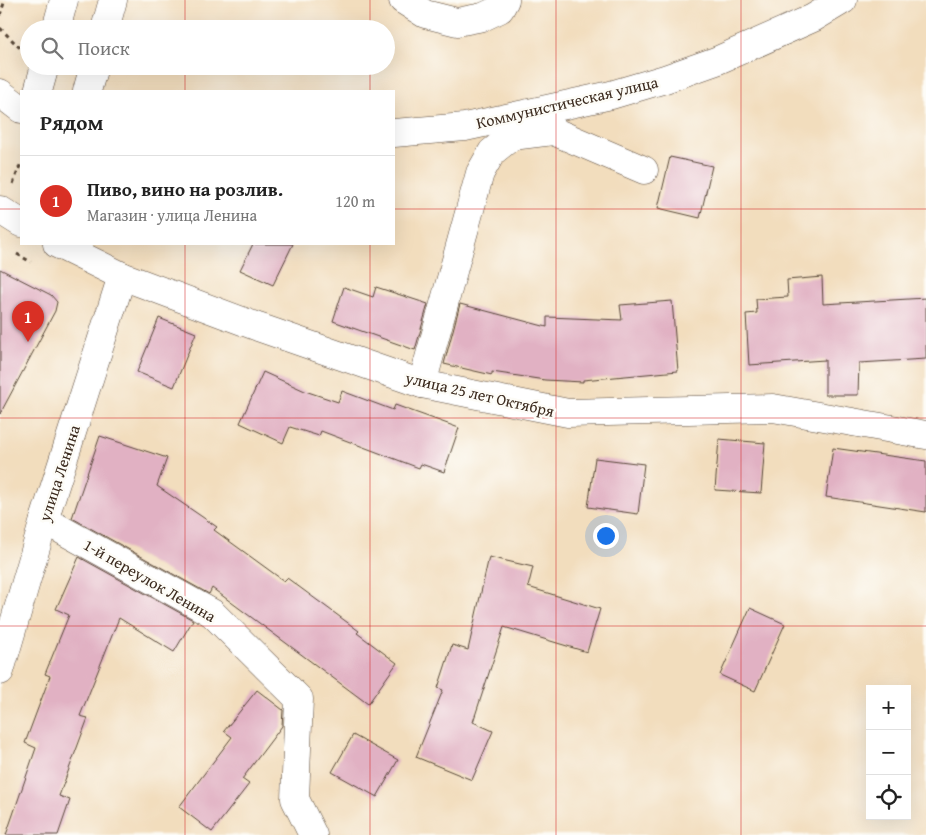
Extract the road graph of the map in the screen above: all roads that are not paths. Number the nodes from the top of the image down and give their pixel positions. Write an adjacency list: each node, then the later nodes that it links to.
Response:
1 (64, 0): 6 (street)
2 (113, 0): 7 (street)
3 (403, 0): 4 (street)
4 (505, 0)
5 (843, 0): 16 (street, Коммунистическая улица)
6 (58, 20)
7 (107, 20)
8 (42, 75): 10 (street)
9 (91, 75): 11 (street)
10 (38, 90)
11 (87, 90)
12 (0, 93): 13 (street)
13 (20, 108)
14 (0, 116): 15 (street)
15 (20, 121)
16 (395, 133)
17 (644, 170): 22 (street)
18 (0, 210): 19 (street)
19 (20, 222)
20 (60, 245): 21 (street, улица 25 лет Октября)
21 (122, 276): 22 (street, улица 25 лет Октября); 24 (street, улица Ленина)
22 (422, 384): 23 (street, улица 25 лет Октября)
23 (926, 435)
24 (44, 520): 25 (street, улица Ленина); 26 (street, 1-й переулок Ленина)
25 (0, 671)
26 (313, 835)

